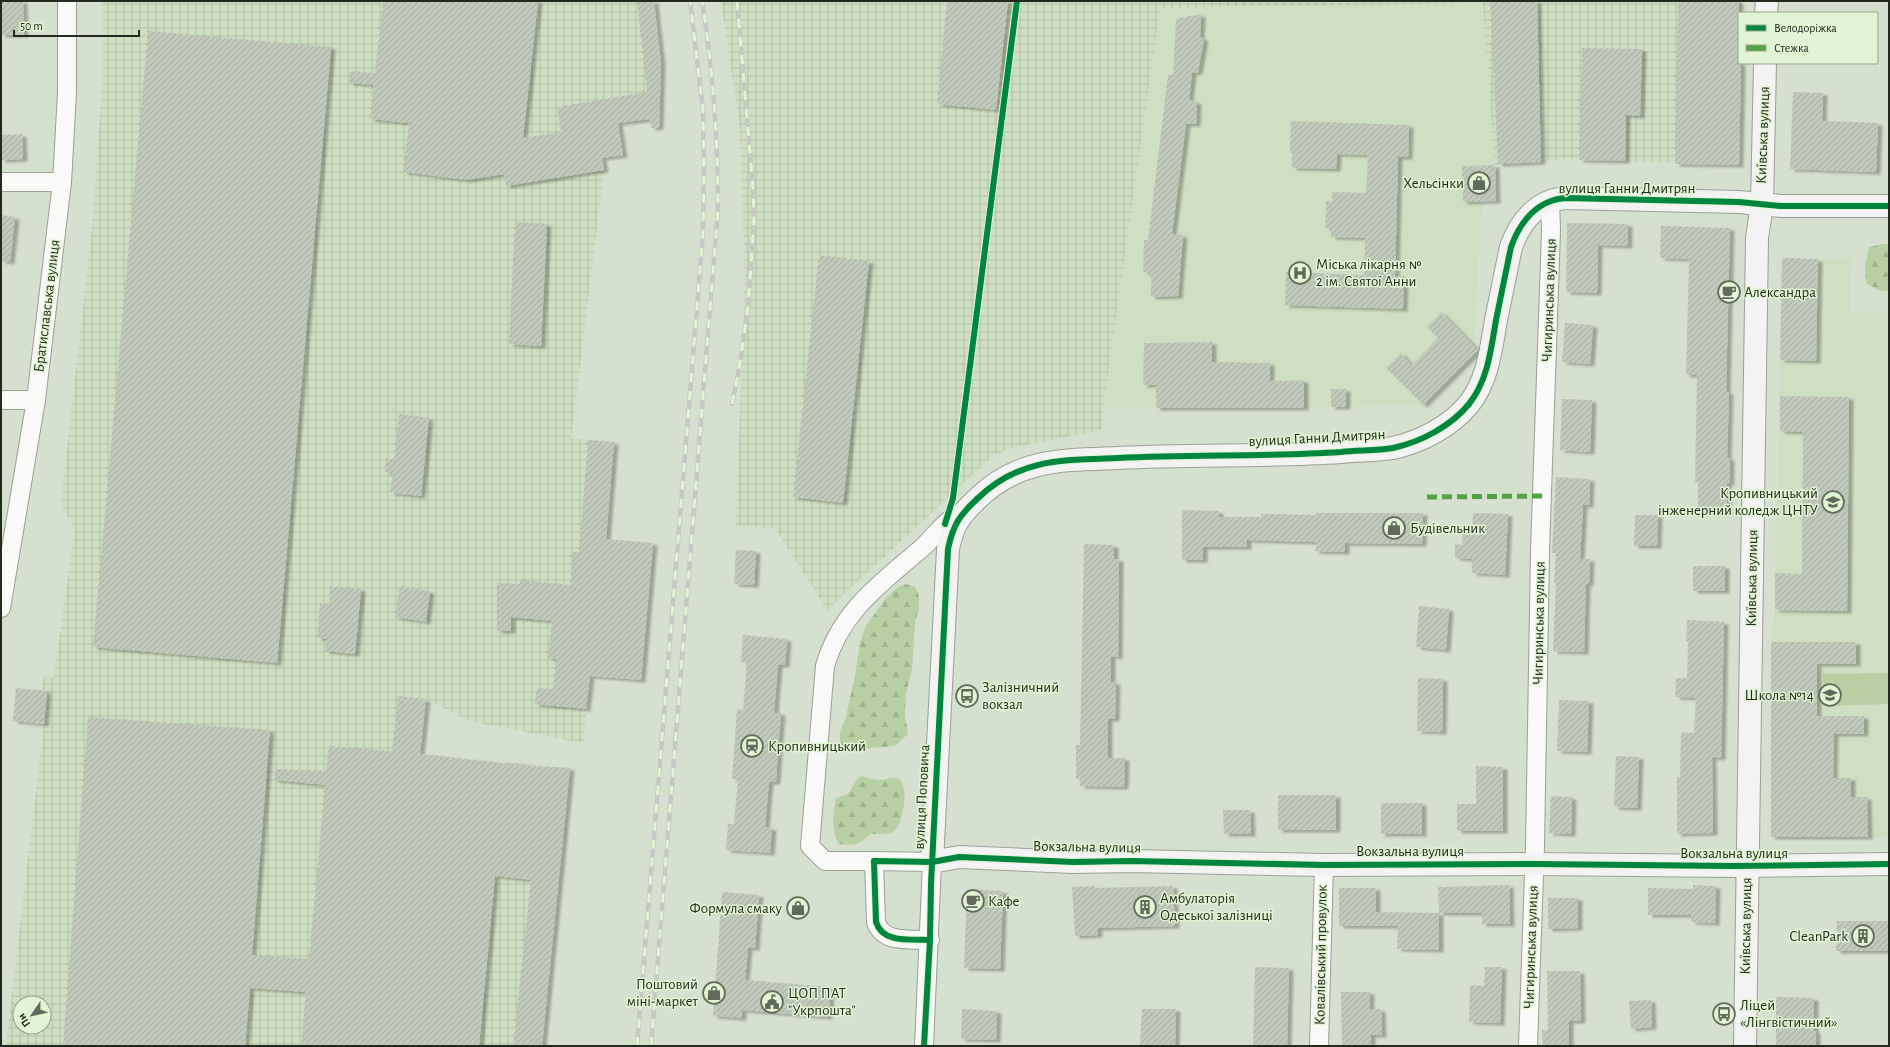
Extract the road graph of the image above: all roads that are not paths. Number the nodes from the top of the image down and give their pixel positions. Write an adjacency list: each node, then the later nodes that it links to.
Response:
1 (66, 1): 6 (street, Братиславська вулиця)
2 (1767, 1): 3 (street)
3 (1766, 12)
4 (1765, 64): 8 (street, Київська вулиця)
5 (1, 182): 6 (street)
6 (62, 182): 11 (street, Братиславська вулиця)
7 (1550, 201): 8 (street, вулиця Ганни Дмитрян); 12 (street, вулиця Ганни Дмитрян); 17 (street, Чигиринська вулиця)
8 (1762, 205): 9 (street, вулиця Ганни Дмитрян); 20 (street, Київська вулиця)
9 (1888, 206)
10 (1, 400): 11 (street)
11 (36, 400): 14 (street, Братиславська вулиця)
12 (967, 508): 13 (street, вулиця Ганни Дмитрян); 15 (street)
13 (948, 549): 16 (street, вулиця Поповича)
14 (1, 608)
15 (874, 861): 16 (street); 21 (street)
16 (932, 862): 19 (street, Вокзальна вулиця); 21 (street, вулиця Поповича)
17 (1534, 864): 19 (street, Вокзальна вулиця); 20 (street, Вокзальна вулиця); 24 (street, Чигиринська вулиця)
18 (1889, 864): 20 (street, Вокзальна вулиця)
19 (1324, 865): 23 (street, Ковалівський провулок)
20 (1747, 866): 25 (street, Київська вулиця)
21 (930, 940): 22 (street, вулиця Поповича)
22 (924, 1046)
23 (1319, 1046)
24 (1528, 1046)
25 (1745, 1046)

